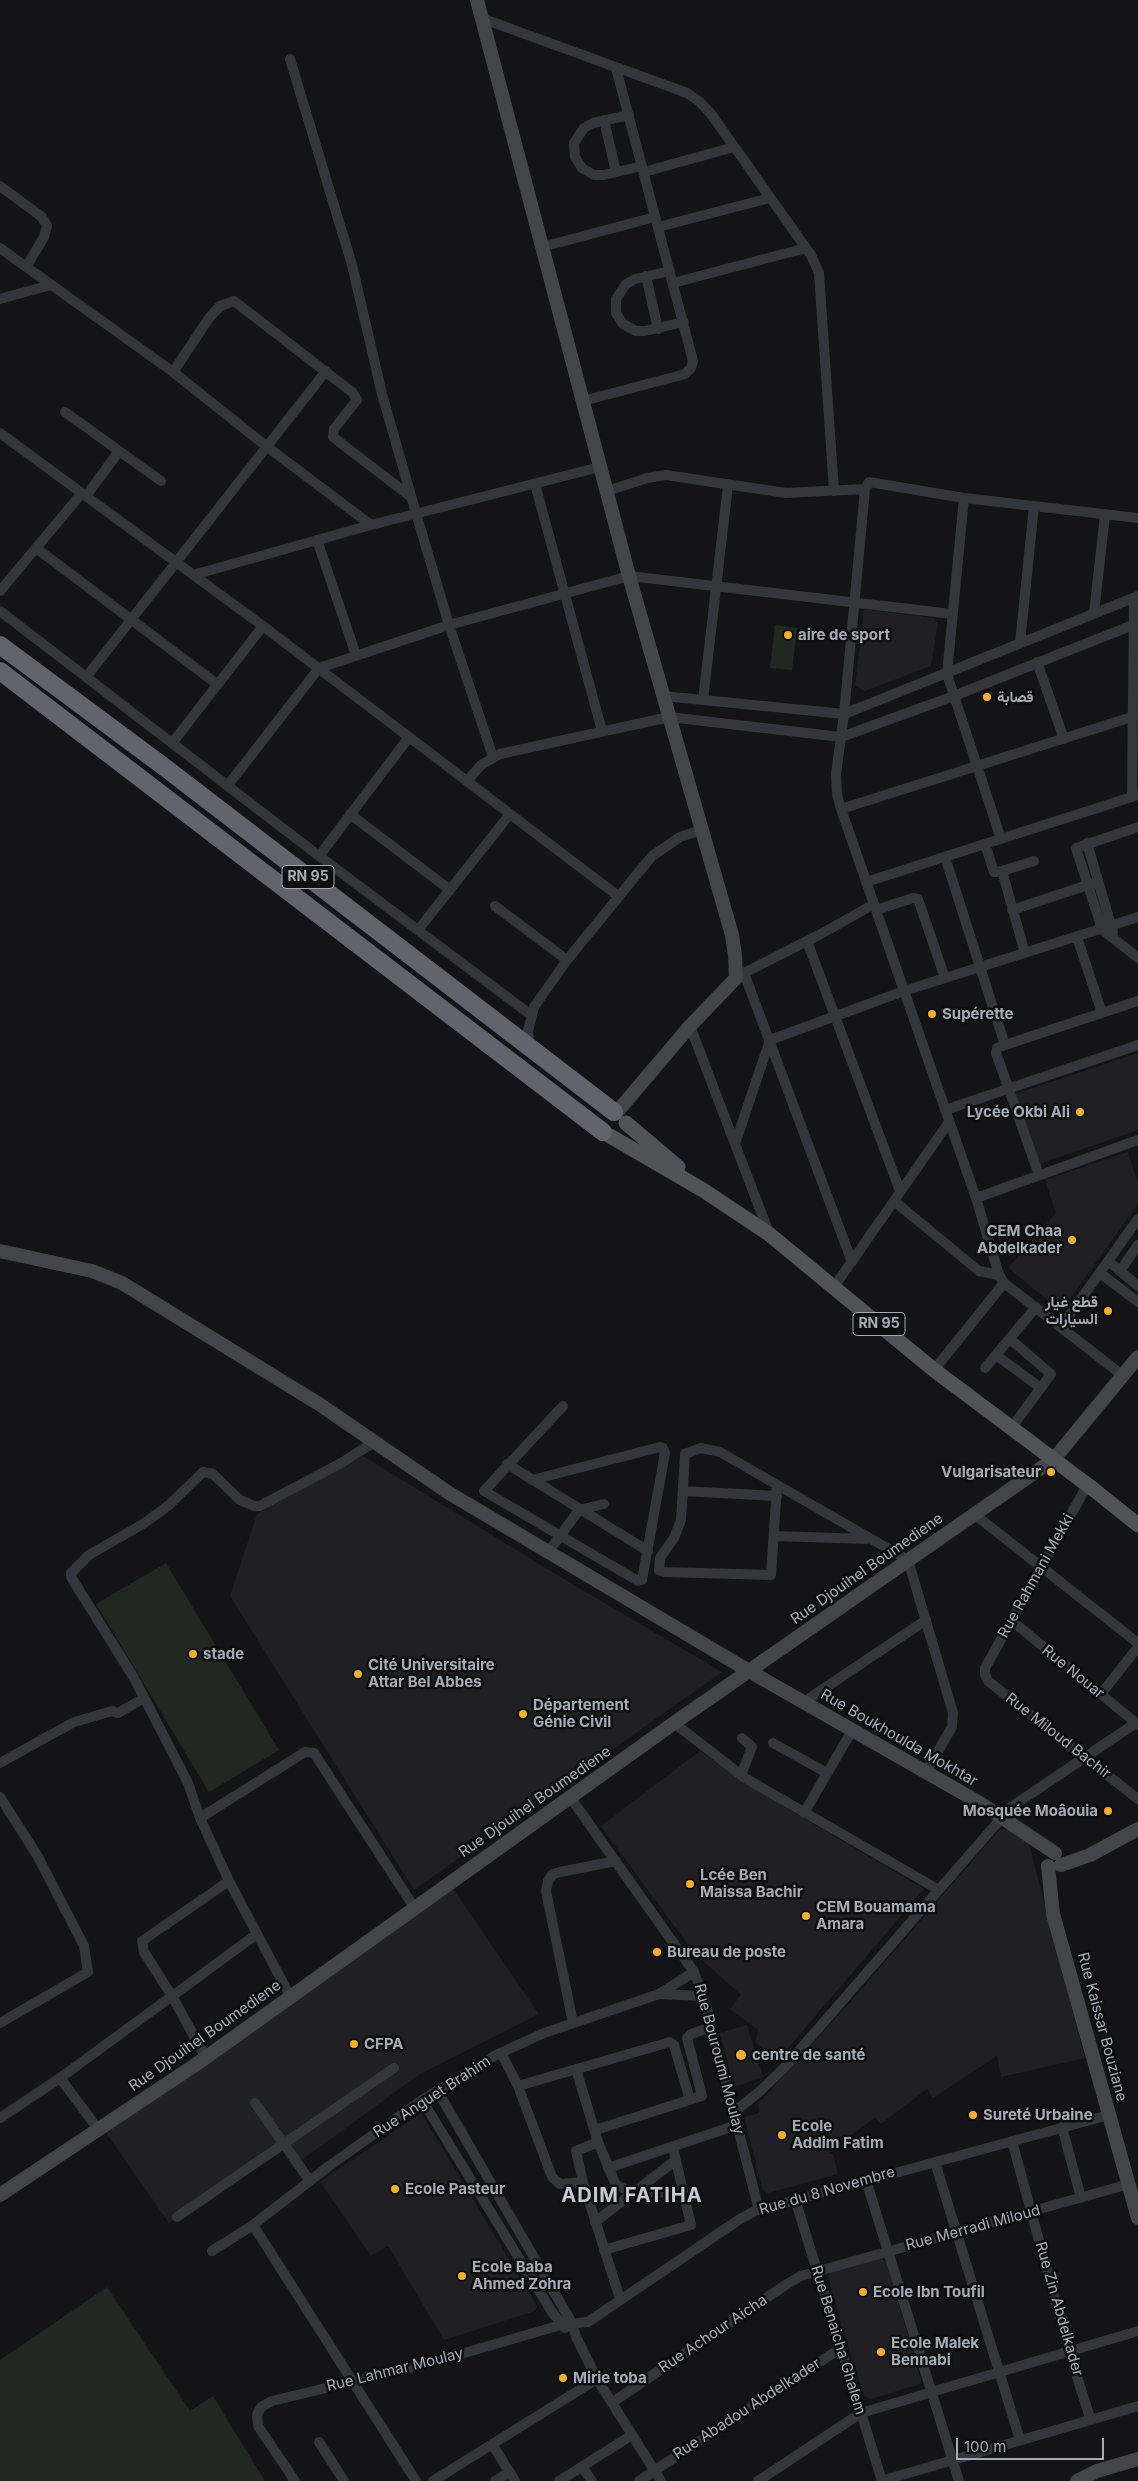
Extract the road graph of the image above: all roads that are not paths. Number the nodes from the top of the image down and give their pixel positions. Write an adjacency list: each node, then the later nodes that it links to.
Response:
1 (477, 0): 2 (main road)
2 (481, 18): 4 (street); 13 (main road)
3 (290, 59): 39 (street)
4 (616, 68): 5 (street); 7 (street)
5 (629, 115): 6 (street); 8 (street)
6 (604, 120): 9 (street); 9 (street)
7 (734, 146): 8 (street); 11 (street)
8 (643, 169): 9 (street); 12 (street)
9 (616, 172)
10 (0, 186): 16 (street)
11 (770, 198): 12 (street); 15 (street)
12 (657, 222): 13 (street); 17 (street)
13 (542, 247): 26 (main road)
14 (0, 248): 16 (street)
15 (806, 248): 19 (street); 37 (street)
16 (26, 267): 20 (street)
17 (670, 271): 18 (street); 19 (street)
18 (646, 276): 23 (street); 23 (street)
19 (673, 283): 22 (street)
20 (51, 285): 21 (street); 25 (street)
21 (0, 299)
22 (684, 322): 23 (street); 26 (street)
23 (658, 329)
24 (326, 371): 25 (street); 29 (street); 39 (street)
25 (173, 372): 29 (street)
26 (583, 401): 31 (main road)
27 (65, 412): 30 (street)
28 (0, 433): 38 (street)
29 (266, 446): 45 (street); 48 (street)
30 (119, 452): 32 (street); 38 (street)
31 (600, 467): 33 (street); 36 (main road)
32 (161, 481)
33 (536, 484): 42 (street); 53 (street)
34 (728, 485): 36 (street); 37 (street); 51 (street)
35 (865, 489): 37 (street); 40 (street); 55 (street)
36 (607, 491): 50 (main road)
37 (834, 491)
38 (84, 494): 47 (street); 48 (street)
39 (411, 497): 42 (street)
40 (964, 498): 41 (street); 58 (street)
41 (1034, 506): 43 (street); 63 (street)
42 (416, 513): 45 (street); 61 (street)
43 (1105, 515): 44 (street); 57 (street)
44 (1138, 518)
45 (371, 525): 46 (street)
46 (317, 540): 49 (street); 65 (street)
47 (36, 548): 52 (street); 59 (street)
48 (177, 563): 49 (street); 59 (street)
49 (193, 574): 62 (street)
50 (629, 576): 51 (street); 53 (street); 72 (main road)
51 (717, 587): 55 (street); 74 (street)
52 (0, 591)
53 (564, 592): 61 (street); 78 (street)
54 (1136, 597): 57 (street); 60 (street)
55 (854, 602): 58 (street); 75 (street)
56 (0, 611): 70 (street)
57 (1094, 613): 63 (street)
58 (952, 614): 69 (street)
59 (132, 621): 70 (street); 71 (street)
60 (1136, 624): 66 (street); 76 (street)
61 (448, 625): 65 (street); 83 (street)
62 (263, 626): 67 (street); 71 (street)
63 (1020, 643): 69 (street)
64 (0, 645): 130 (highway, RN 95)
65 (356, 654): 67 (street)
66 (1038, 662): 73 (street); 81 (street)
67 (319, 668): 79 (street); 86 (street)
68 (0, 671): 135 (highway, RN 95)
69 (947, 674): 73 (street); 75 (street)
70 (87, 676): 82 (street)
71 (217, 684): 82 (street)
72 (663, 696): 74 (street); 77 (main road)
73 (954, 696): 80 (street); 84 (street)
74 (703, 700): 75 (street)
75 (844, 714): 80 (street)
76 (1135, 716): 81 (street); 87 (street)
77 (669, 717): 78 (street); 80 (street); 92 (main road)
78 (602, 732): 83 (street)
79 (409, 736): 85 (street); 89 (street)
80 (841, 736): 88 (street)
81 (1064, 739): 84 (street)
82 (173, 742): 86 (street)
83 (493, 757): 85 (street)
84 (977, 767): 88 (street); 93 (street)
85 (467, 781): 90 (street)
86 (228, 785): 96 (street)
87 (1135, 796): 93 (street)
88 (841, 809): 101 (street)
89 (350, 814): 96 (street); 103 (street)
90 (510, 814): 103 (street); 104 (street)
91 (1138, 827): 94 (street)
92 (701, 830): 104 (street); 119 (main road)
93 (1001, 839): 95 (street)
94 (1088, 843): 100 (street); 102 (street)
95 (985, 844): 97 (street); 99 (street)
96 (319, 856): 111 (street)
97 (945, 857): 101 (street); 118 (street)
98 (1034, 861): 99 (street)
99 (1002, 871): 107 (street)
100 (1099, 881): 102 (street); 109 (street)
101 (866, 882): 106 (street)
102 (1088, 885): 107 (street); 110 (street)
103 (450, 890): 111 (street)
104 (618, 896): 117 (street)
105 (494, 906): 117 (street)
106 (875, 907): 114 (street); 120 (street); 121 (street)
107 (1012, 910): 115 (street)
108 (1138, 917): 109 (street)
109 (1113, 925): 110 (street); 113 (street)
110 (1102, 929): 112 (street); 113 (street)
111 (418, 930): 124 (street)
112 (1077, 936): 115 (street); 123 (street)
113 (1114, 940): 116 (street)
114 (807, 941): 119 (street); 125 (street)
115 (1025, 953): 118 (street)
116 (1138, 958)
117 (567, 960): 124 (street)
118 (980, 967): 120 (street); 128 (street)
119 (740, 975): 126 (main road); 127 (street)
120 (945, 978): 121 (street)
121 (904, 991): 125 (street); 132 (street)
122 (1138, 1001): 123 (street)
123 (1102, 1014): 128 (street)
124 (531, 1015): 130 (street)
125 (834, 1016): 127 (street); 140 (street)
126 (690, 1026): 133 (main road); 137 (street)
127 (770, 1040): 137 (street); 147 (street)
128 (1005, 1044): 131 (street)
129 (1138, 1045): 131 (street)
130 (530, 1047): 133 (highway, RN 95)
131 (1009, 1088): 132 (street); 138 (street)
132 (945, 1110): 134 (street)
133 (620, 1116): 135 (main road); 135 (main road); 139 (main road, RN 95)
134 (949, 1122): 140 (street); 141 (street)
135 (606, 1134): 139 (main road, RN 95)
136 (1138, 1140): 138 (street)
137 (735, 1144): 144 (street)
138 (1039, 1175): 141 (street)
139 (703, 1190): 144 (main road, RN 95)
140 (900, 1191): 142 (street)
141 (976, 1198): 151 (street)
142 (894, 1201): 147 (street); 151 (street)
143 (1138, 1219): 148 (street)
144 (769, 1234): 153 (main road, RN 95)
145 (1138, 1245): 149 (street)
146 (0, 1252): 166 (main road, Rue Boukhoulda Mokhtar)
147 (852, 1262): 153 (street)
148 (1108, 1262): 149 (street); 150 (street)
149 (1120, 1271): 152 (street)
150 (1100, 1272): 154 (street); 156 (street)
151 (1001, 1279): 155 (street); 161 (street)
152 (1138, 1286)
153 (834, 1287): 161 (main road, RN 95)
154 (1138, 1302)
155 (1036, 1307): 156 (street); 157 (street)
156 (1061, 1326): 162 (street)
157 (1010, 1339): 158 (street); 163 (street)
158 (996, 1355): 160 (street); 163 (street)
159 (1136, 1363): 162 (main road, Rue Djouihel Boumediene)
160 (984, 1368)
161 (934, 1370): 165 (main road, RN 95)
162 (1122, 1375): 167 (main road, Rue Djouihel Boumediene)
163 (1041, 1388): 165 (street)
164 (563, 1406): 168 (street)
165 (1012, 1427): 167 (main road, RN 95)
166 (374, 1442): 181 (main road, Rue Boukhoulda Mokhtar); 190 (street)
167 (1054, 1459): 170 (main road); 175 (main road, Rue Djouihel Boumediene)
168 (507, 1464): 169 (street); 178 (street)
169 (532, 1480): 174 (street); 180 (street)
170 (1088, 1484): 176 (main road); 183 (street, Rue Rahmani Mekki)
171 (683, 1491): 172 (street); 172 (street); 177 (street)
172 (777, 1491): 177 (street); 179 (street)
173 (604, 1504): 174 (street)
174 (579, 1510): 178 (street); 180 (street)
175 (974, 1514): 182 (main road, Rue Djouihel Boumediene); 183 (street)
176 (1138, 1525)
177 (775, 1536): 179 (street)
178 (561, 1537): 180 (street); 181 (street)
179 (870, 1540): 182 (street)
180 (648, 1551)
181 (549, 1552): 188 (main road, Rue Boukhoulda Mokhtar)
182 (908, 1560): 184 (street); 188 (main road, Rue Djouihel Boumediene)
183 (1041, 1567): 185 (street, Rue Rahmani Mekki); 186 (street)
184 (926, 1620): 191 (street); 199 (street)
185 (1011, 1620): 187 (street, Rue Rahmani Mekki); 189 (street, Rue Nouar)
186 (1138, 1645): 189 (street)
187 (985, 1668): 197 (street, Rue Miloud Bachir)
188 (749, 1671): 191 (main road, Rue Boukhoulda Mokhtar); 192 (main road, Rue Djouihel Boumediene)
189 (1101, 1694): 193 (street, Rue Nouar)
190 (144, 1698): 198 (street); 208 (street)
191 (804, 1702): 194 (main road, Rue Boukhoulda Mokhtar)
192 (674, 1723): 201 (street); 202 (main road, Rue Djouihel Boumediene)
193 (1137, 1724): 197 (street)
194 (853, 1729): 199 (main road, Rue Boukhoulda Mokhtar); 200 (street)
195 (742, 1738): 201 (street)
196 (773, 1743): 200 (street)
197 (1086, 1757): 204 (street, Rue Miloud Bachir); 207 (street)
198 (0, 1763)
199 (926, 1772): 207 (main road, Rue Boukhoulda Mokhtar)
200 (826, 1773): 206 (street)
201 (741, 1775): 206 (street)
202 (570, 1797): 210 (street, Rue Bouroumi Moulay); 214 (main road, Rue Djouihel Boumediene)
203 (0, 1798): 205 (street)
204 (1138, 1799)
205 (3, 1810): 221 (street)
206 (804, 1812): 213 (street)
207 (1002, 1817): 211 (main road, Rue Boukhoulda Mokhtar); 213 (street)
208 (200, 1818): 212 (street); 214 (street)
209 (1138, 1830): 211 (main road)
210 (616, 1861): 216 (street, Rue Bouroumi Moulay); 222 (street)
211 (1054, 1861): 235 (main road, Rue Kaissar Bouziane)
212 (229, 1881): 215 (street); 218 (street)
213 (939, 1890): 234 (street)
214 (414, 1907): 219 (main road, Rue Djouihel Boumediene)
215 (257, 1934): 218 (street); 219 (street)
216 (694, 1972): 217 (street); 220 (street, Rue Bouroumi Moulay)
217 (659, 1994): 220 (street); 222 (street, Rue Anguet Brahim)
218 (172, 1996): 225 (street); 228 (street)
219 (290, 1996): 225 (main road, Rue Djouihel Boumediene)
220 (703, 1996): 223 (street, Rue Bouroumi Moulay)
221 (0, 2023)
222 (574, 2023): 224 (street, Rue Anguet Brahim)
223 (712, 2027): 232 (street); 234 (street, Rue Bouroumi Moulay)
224 (501, 2053): 229 (street); 230 (street, Rue Anguet Brahim)
225 (206, 2058): 239 (main road, Rue Djouihel Boumediene)
226 (394, 2068): 243 (street)
227 (576, 2069): 229 (street); 232 (street); 240 (street)
228 (60, 2078): 236 (street); 239 (street)
229 (518, 2086): 250 (street)
230 (436, 2090): 231 (street, Rue Anguet Brahim); 269 (street)
231 (422, 2100): 249 (street, Rue Anguet Brahim); 270 (street)
232 (690, 2100): 240 (street)
233 (255, 2102): 243 (street)
234 (734, 2112): 237 (street, Rue Bouroumi Moulay)
235 (1109, 2115): 238 (street, Rue du 8 Novembre); 251 (main road, Rue Kaissar Bouziane)
236 (0, 2118)
237 (737, 2125): 244 (street); 257 (street, Rue Bouroumi Moulay)
238 (1062, 2127): 241 (street, Rue du 8 Novembre); 255 (street)
239 (98, 2129): 254 (main road, Rue Djouihel Boumediene)
240 (594, 2130): 242 (street)
241 (1012, 2141): 246 (street, Rue du 8 Novembre); 258 (street, Rue Zin Abdelkader)
242 (598, 2142): 247 (street); 250 (street)
243 (284, 2145): 249 (street); 259 (street)
244 (673, 2148): 245 (street); 247 (street)
245 (676, 2160): 252 (street); 253 (street)
246 (934, 2162): 248 (street, Rue du 8 Novembre); 263 (street)
247 (608, 2168): 252 (street)
248 (866, 2180): 256 (street, Rue du 8 Novembre); 266 (street)
249 (310, 2181): 262 (street, Rue Anguet Brahim)
250 (582, 2182): 261 (street)
251 (1129, 2184): 255 (street, Rue Merradi Miloud); 260 (main road, Rue Kaissar Bouziane)
252 (632, 2192): 253 (street); 261 (street)
253 (683, 2193): 264 (street)
254 (0, 2194)
255 (1081, 2198): 258 (street, Rue Merradi Miloud)
256 (795, 2199): 257 (street, Rue du 8 Novembre); 267 (street, Rue Benaicha Ghalem)
257 (759, 2210): 268 (street, Rue du 8 Novembre)
258 (1032, 2212): 263 (street, Rue Merradi Miloud); 274 (street, Rue Zin Abdelkader)
259 (177, 2217)
260 (1138, 2218)
261 (595, 2222): 264 (street)
262 (253, 2225): 265 (street, Rue Anguet Brahim); 277 (street)
263 (956, 2232): 266 (street, Rue Merradi Miloud); 275 (street)
264 (604, 2250): 268 (street)
265 (212, 2251)
266 (888, 2252): 267 (street, Rue Merradi Miloud); 278 (street)
267 (817, 2271): 273 (street, Rue Benaicha Ghalem); 279 (street, Rue Achour Aicha)
268 (620, 2299): 269 (street, Rue du 8 Novembre)
269 (572, 2323): 270 (street, Rue Lahmar Moulay); 272 (street)
270 (561, 2325): 272 (street); 277 (street, Rue Lahmar Moulay)
271 (1138, 2331): 274 (street)
272 (576, 2337): 276 (street)
273 (841, 2348): 281 (street, Rue Benaicha Ghalem); 290 (street, Rue Abadou Abdelkader)
274 (1069, 2351): 275 (street); 282 (street, Rue Zin Abdelkader)
275 (999, 2372): 278 (street); 284 (street)
276 (597, 2379): 279 (street); 286 (street)
277 (351, 2382): 293 (street, Rue Lahmar Moulay); 295 (street)
278 (930, 2392): 281 (street); 288 (street)
279 (613, 2402): 283 (street)
280 (1138, 2406): 282 (street)
281 (861, 2413): 302 (street); 303 (street, Rue Benaicha Ghalem)
282 (1090, 2418): 284 (street)
283 (632, 2434): 289 (street); 290 (street)
284 (1020, 2440): 288 (street)
285 (319, 2442): 294 (street)
286 (492, 2444): 291 (street); 296 (street)
287 (1138, 2459): 305 (main road)
288 (952, 2460): 303 (street); 304 (street)
289 (582, 2467): 292 (street); 299 (street)
290 (654, 2470): 300 (street, Rue Abadou Abdelkader); 301 (street)
291 (512, 2477): 297 (street)
292 (573, 2478): 298 (street)
293 (295, 2481)
294 (344, 2481)
295 (416, 2481)
296 (434, 2481)
297 (496, 2481)
298 (559, 2481)
299 (592, 2481)
300 (639, 2481)
301 (661, 2481)
302 (758, 2481)
303 (881, 2481)
304 (959, 2481)
305 (1077, 2481)

